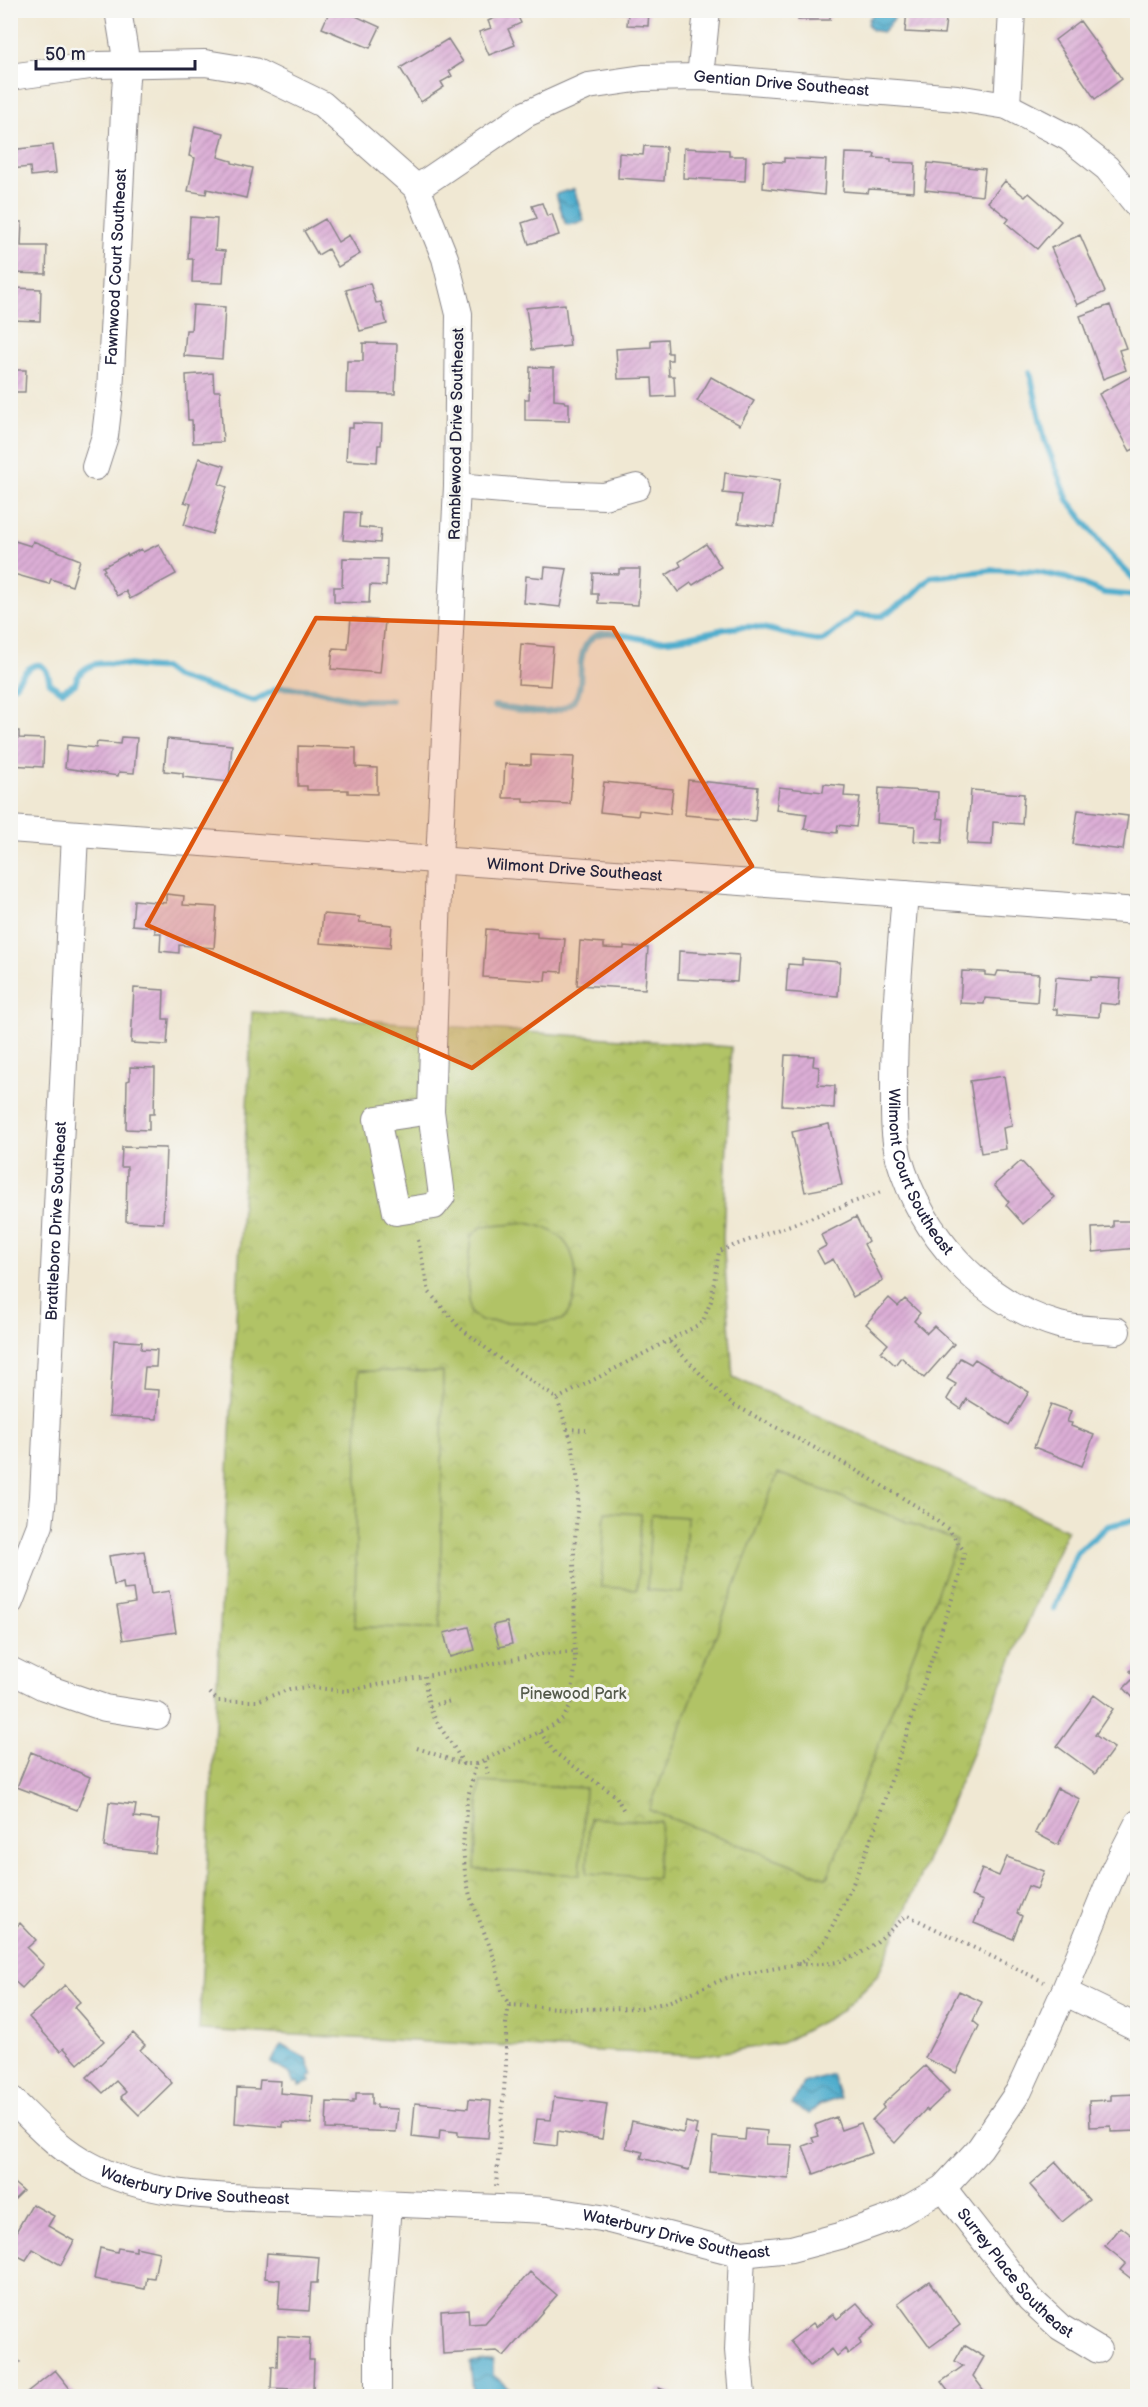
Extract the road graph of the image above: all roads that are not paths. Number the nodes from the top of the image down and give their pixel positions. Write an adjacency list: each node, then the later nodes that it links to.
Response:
1 (118, 10): 4 (street, Fawnwood Court Southeast)
2 (707, 10): 6 (street)
3 (1012, 10): 7 (street)
4 (127, 65): 5 (street, Ramblewood Drive Southeast); 8 (street, Ramblewood Drive Southeast); 10 (street, Fawnwood Court Southeast)
5 (10, 77)
6 (700, 77): 7 (street, Gentian Drive Southeast); 8 (street, Gentian Drive Southeast)
7 (1007, 106): 9 (street, Gentian Drive Southeast)
8 (417, 188): 11 (street, Ramblewood Drive Southeast)
9 (1137, 206)
10 (95, 467)
11 (457, 486): 12 (street); 15 (street, Ramblewood Drive Southeast)
12 (637, 487)
13 (10, 829): 14 (street, Wilmont Drive Southeast)
14 (75, 834): 15 (street, Wilmont Drive Southeast); 20 (street, Brattleboro Drive Southeast)
15 (439, 861): 16 (street, Wilmont Drive Southeast); 18 (street, Ramblewood Drive Southeast)
16 (905, 894): 17 (street, Wilmont Drive Southeast); 19 (street, Wilmont Court Southeast)
17 (1137, 911)
18 (431, 1111)
19 (1117, 1331)
20 (10, 1602)
21 (10, 1670): 22 (street)
22 (157, 1716)
23 (1137, 1823): 24 (street, Waterbury Drive Southeast)
24 (1064, 1992): 25 (street); 27 (street, Waterbury Drive Southeast)
25 (1137, 2028)
26 (10, 2098): 28 (street, Waterbury Drive Southeast)
27 (942, 2188): 29 (street, Waterbury Drive Southeast); 30 (street, Surrey Place Southeast)
28 (388, 2205): 29 (street, Waterbury Drive Southeast); 31 (street)
29 (742, 2254): 32 (street)
30 (1098, 2350)
31 (378, 2397)
32 (742, 2397)

